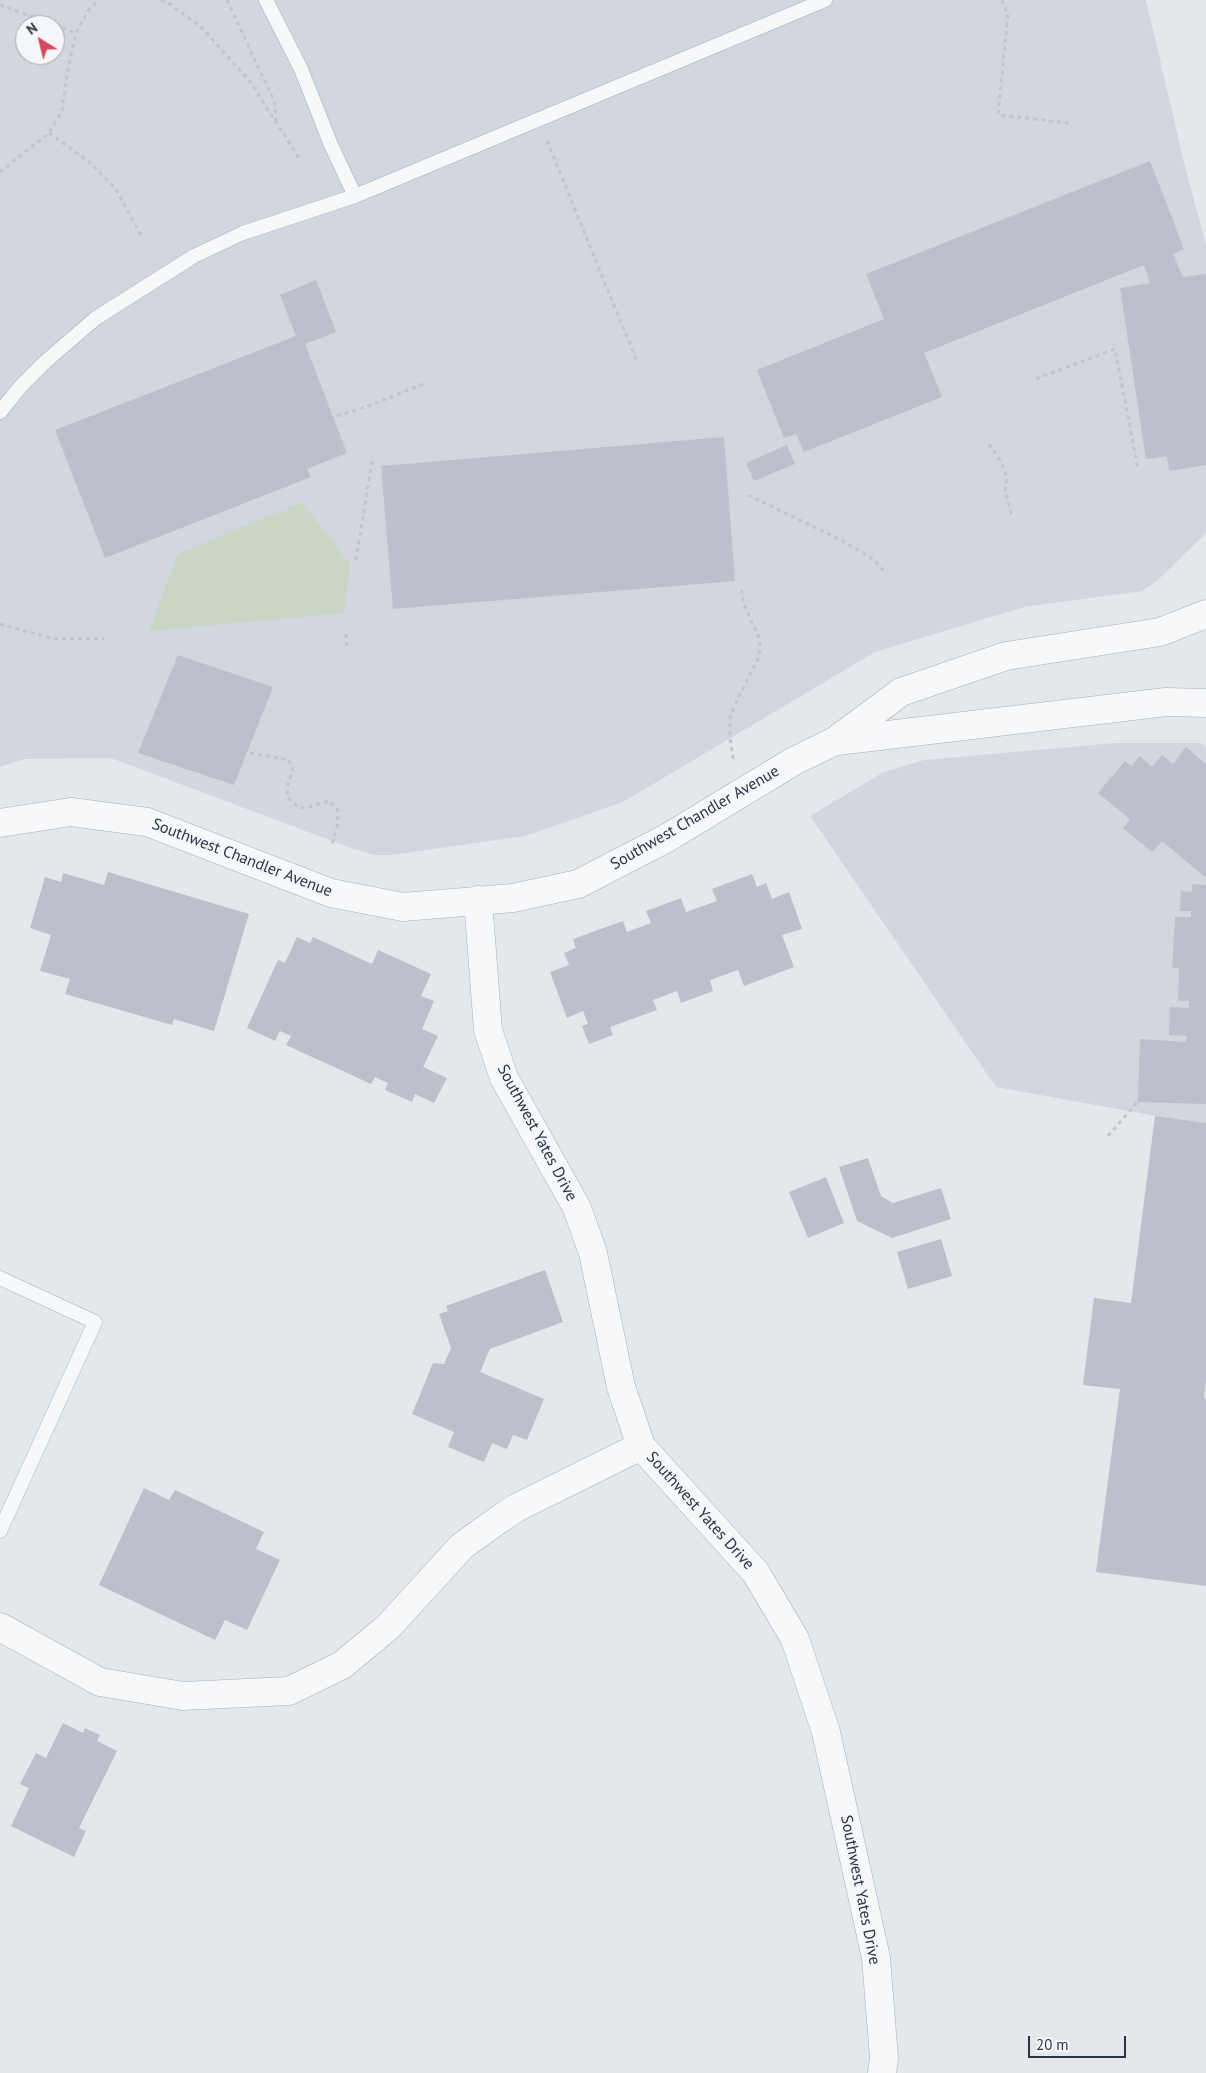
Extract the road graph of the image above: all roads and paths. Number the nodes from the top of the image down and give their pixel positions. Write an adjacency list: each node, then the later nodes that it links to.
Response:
1 (99, 0): 10 (path)
2 (161, 0): 12 (path)
3 (227, 0): 12 (path)
4 (266, 0): 17 (lane)
5 (826, 0): 11 (lane)
6 (1002, 0): 13 (path)
7 (0, 5): 8 (path)
8 (27, 15)
9 (65, 29): 10 (path)
10 (76, 33): 14 (path)
11 (539, 119): 17 (lane); 19 (path)
12 (276, 122): 15 (path)
13 (1069, 124)
14 (49, 133): 16 (path); 18 (path)
15 (299, 158)
16 (0, 172)
17 (355, 196): 22 (lane)
18 (143, 239)
19 (638, 364)
20 (1036, 379): 26 (path)
21 (425, 382): 23 (path)
22 (0, 412)
23 (337, 416)
24 (989, 444): 28 (path)
25 (372, 461): 29 (path)
26 (1138, 469)
27 (748, 495): 30 (path)
28 (1012, 516)
29 (356, 560)
30 (885, 572)
31 (741, 586): 40 (path)
32 (1206, 614): 38 (street, Southwest Chandler Avenue)
33 (0, 624): 35 (path)
34 (346, 634): 36 (path)
35 (104, 639)
36 (347, 650)
37 (1206, 703): 38 (street, Southwest Chandler Avenue)
38 (835, 741): 43 (street, Southwest Chandler Avenue)
39 (250, 753): 42 (path)
40 (733, 759)
41 (0, 822): 43 (street, Southwest Chandler Avenue)
42 (332, 847)
43 (478, 900): 47 (street, Southwest Yates Drive)
44 (1140, 1098): 45 (path)
45 (1108, 1136)
46 (0, 1278): 48 (lane)
47 (641, 1446): 49 (street); 50 (street, Southwest Yates Drive)
48 (0, 1532)
49 (0, 1627)
50 (882, 2073)

